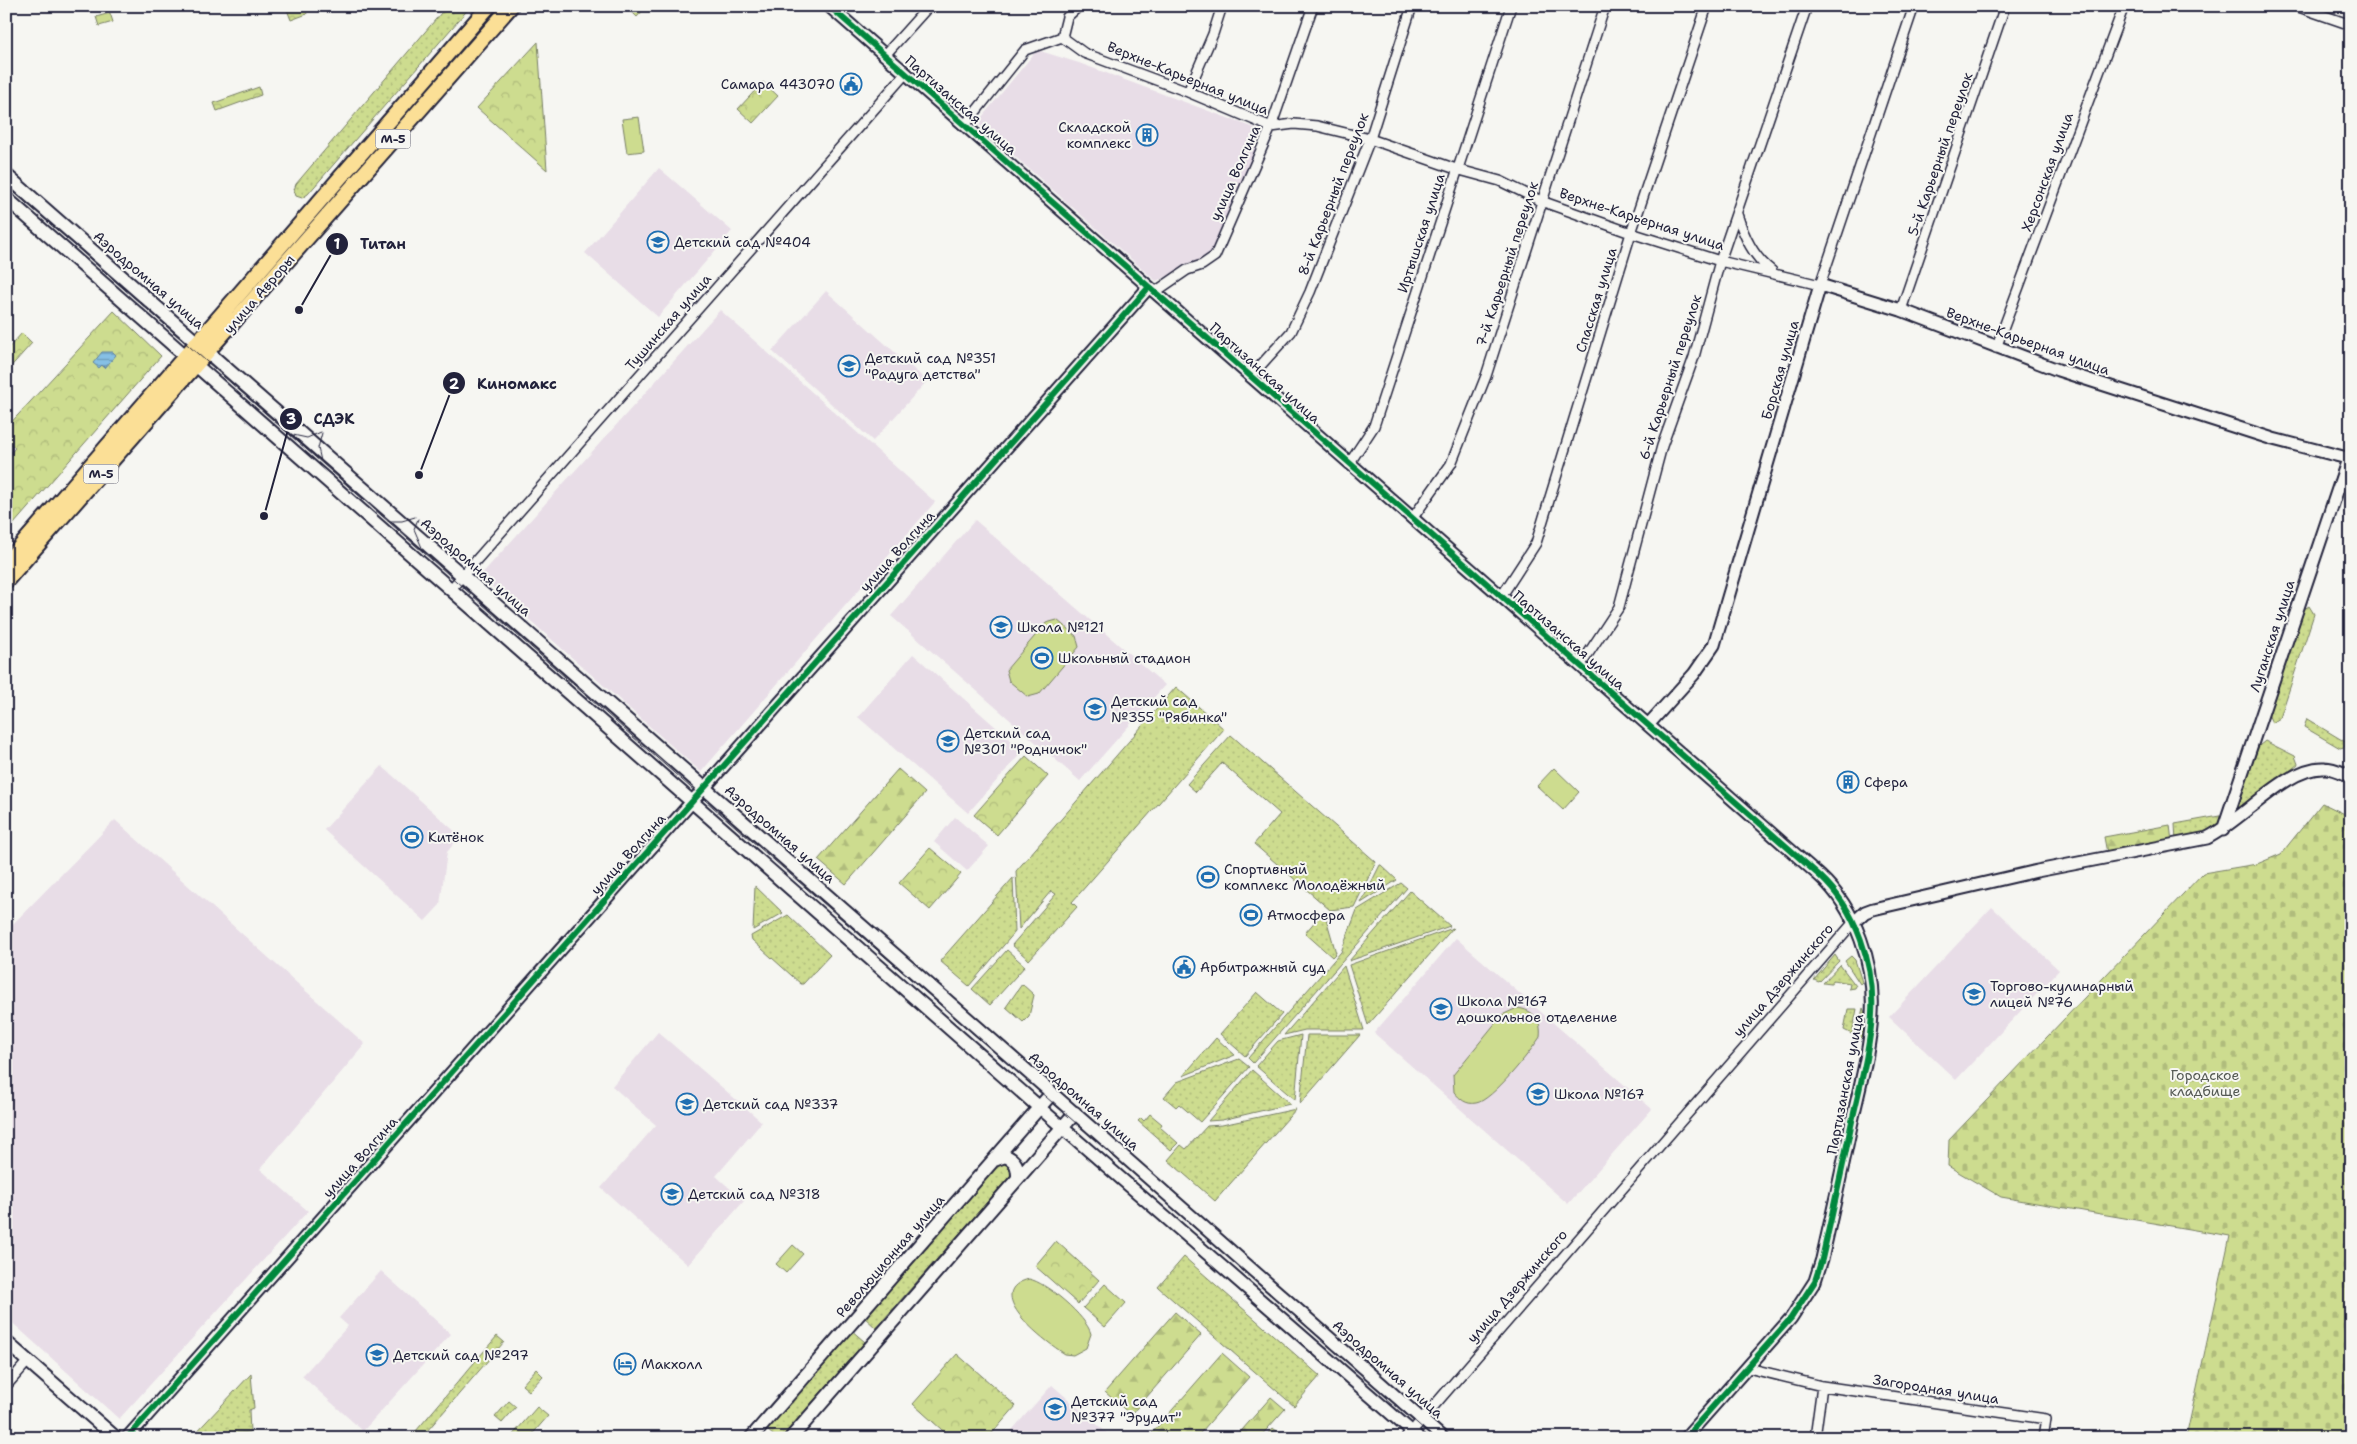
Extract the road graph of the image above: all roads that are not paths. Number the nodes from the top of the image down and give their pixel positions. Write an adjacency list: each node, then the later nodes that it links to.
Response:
1 (489, 6): 36 (main road, улица Авроры / М-5)
2 (511, 6): 36 (main road, улица Авроры / М-5)
3 (830, 6): 19 (street, Партизанская улица)
4 (929, 6): 19 (street)
5 (1079, 6): 18 (street)
6 (1222, 6): 21 (street)
7 (1313, 6): 23 (street, улица Волгина)
8 (1412, 6): 24 (street, 8-й Карьерный переулок)
9 (1511, 6): 25 (street, Иртышская улица)
10 (1605, 6): 28 (street, 7-й Карьерный переулок)
11 (1707, 6): 30 (street, Спасская улица)
12 (1808, 6): 29 (street, 6-й Карьерный переулок)
13 (1914, 6): 33 (street, Борская улица)
14 (2005, 6): 35 (street, 5-й Карьерный переулок)
15 (2124, 6): 37 (street, Херсонская улица)
16 (2296, 6): 17 (street)
17 (2351, 25)
18 (1062, 37): 21 (street, Верхне-Карьерная улица); 22 (street)
19 (885, 55): 20 (street, Партизанская улица)
20 (906, 73): 22 (street, Партизанская улица); 44 (street, Тушинская улица)
21 (1188, 92): 23 (street, Верхне-Карьерная улица)
22 (965, 125): 34 (street, Партизанская улица)
23 (1271, 127): 24 (street, Верхне-Карьерная улица); 34 (street, улица Волгина)
24 (1370, 139): 25 (street, Верхне-Карьерная улица); 39 (street, 8-й Карьерный переулок)
25 (1456, 169): 28 (street, Верхне-Карьерная улица); 41 (street, Иртышская улица)
26 (6, 175): 36 (main road, Аэродромная улица)
27 (6, 198): 38 (main road)
28 (1541, 201): 30 (street, Верхне-Карьерная улица); 42 (street, 7-й Карьерный переулок)
29 (1736, 214): 31 (street, 6-й Карьерный переулок); 32 (street)
30 (1631, 233): 31 (street, Верхне-Карьерная улица); 47 (street, Спасская улица)
31 (1720, 261): 32 (street, Верхне-Карьерная улица); 48 (street, 6-й Карьерный переулок)
32 (1776, 274): 33 (street, Верхне-Карьерная улица)
33 (1820, 285): 35 (street, Верхне-Карьерная улица); 49 (street, Борская улица)
34 (1152, 290): 39 (street, Партизанская улица); 51 (street, улица Волгина)
35 (1901, 310): 37 (street, Верхне-Карьерная улица)
36 (204, 347): 38 (main road, улица Авроры / М-5); 44 (main road, Аэродромная улица)
37 (1996, 348): 40 (street, Верхне-Карьерная улица)
38 (191, 362): 43 (main road, улица Авроры / М-5); 45 (main road, улица Авроры / М-5); 46 (main road)
39 (1250, 377): 41 (street, Партизанская улица)
40 (2350, 456): 53 (street, Луганская улица)
41 (1349, 464): 42 (street, Партизанская улица)
42 (1412, 519): 47 (street, Партизанская улица)
43 (6, 563)
44 (463, 575): 46 (street, Тушинская улица); 51 (main road, Аэродромная улица)
45 (6, 581)
46 (450, 590): 52 (main road)
47 (1502, 597): 48 (street, Партизанская улица)
48 (1580, 666): 49 (street, Партизанская улица)
49 (1648, 725): 54 (street, Партизанская улица)
50 (2351, 776): 53 (street, улица Дзержинского)
51 (704, 787): 52 (street, улица Волгина); 55 (main road, Аэродромная улица)
52 (692, 802): 56 (main road); 69 (street, улица Волгина)
53 (2223, 830): 54 (street, улица Дзержинского)
54 (1853, 923): 63 (street, Партизанская улица); 66 (street, улица Дзержинского)
55 (1052, 1093): 56 (main road, Революционная улица); 57 (street, Аэродромная улица)
56 (1040, 1108): 58 (street); 59 (main road, Революционная улица)
57 (1075, 1113): 58 (main road); 66 (street, Аэродромная улица)
58 (1062, 1127): 60 (main road); 67 (street)
59 (994, 1160): 60 (main road); 70 (main road, Революционная улица)
60 (1018, 1177): 71 (main road)
61 (6, 1342): 62 (main road)
62 (28, 1361): 64 (street); 68 (main road)
63 (1748, 1368): 65 (street); 73 (street, Партизанская улица)
64 (6, 1386)
65 (1822, 1386): 74 (street); 75 (street, Загородная улица)
66 (1422, 1419): 67 (street, улица Дзержинского); 72 (street, Аэродромная улица)
67 (1412, 1435)
68 (116, 1438)
69 (127, 1438)
70 (751, 1438)
71 (791, 1438)
72 (1443, 1438)
73 (1685, 1438)
74 (1815, 1438)
75 (2043, 1438)

